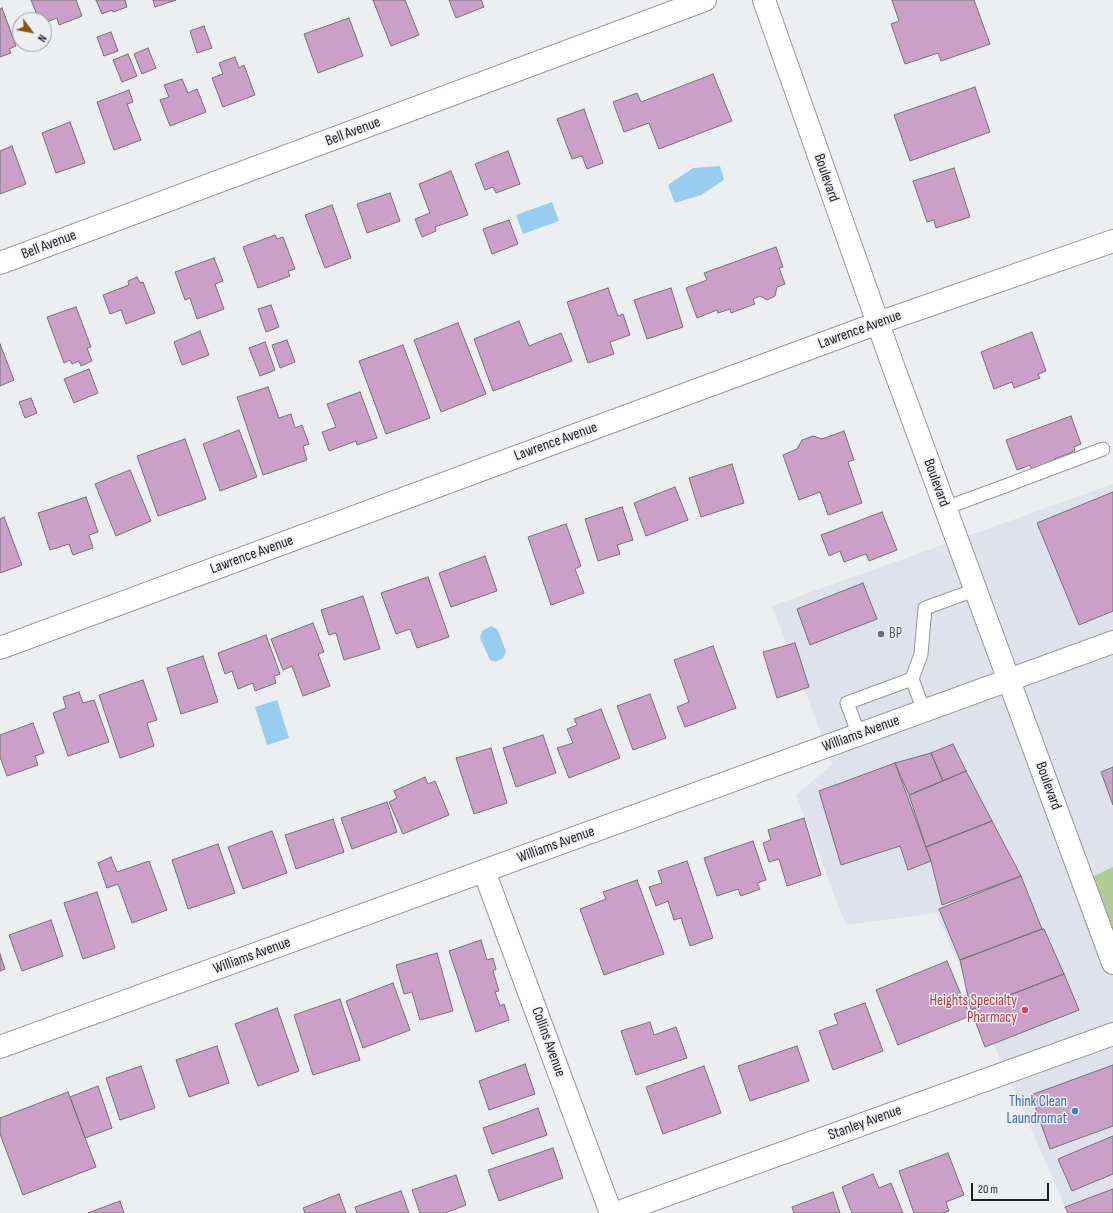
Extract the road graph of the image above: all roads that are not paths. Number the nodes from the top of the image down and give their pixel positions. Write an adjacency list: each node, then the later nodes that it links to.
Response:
1 (705, 0): 4 (street, Bell Avenue)
2 (764, 0): 5 (street, Boulevard)
3 (1113, 242): 5 (street, Lawrence Avenue)
4 (0, 263)
5 (878, 323): 7 (street, Boulevard); 10 (street, Lawrence Avenue)
6 (1103, 449): 7 (lane)
7 (945, 508): 8 (street, Boulevard)
8 (975, 590): 11 (lane); 12 (street, Boulevard)
9 (1113, 642): 12 (street, Williams Avenue)
10 (0, 648)
11 (912, 679): 13 (lane); 14 (lane)
12 (1009, 680): 13 (street, Williams Avenue); 16 (street, Boulevard)
13 (924, 711): 14 (street, Williams Avenue)
14 (859, 735): 15 (street, Williams Avenue)
15 (484, 871): 18 (street, Williams Avenue); 19 (street, Collins Avenue)
16 (1113, 963)
17 (1113, 1034): 20 (street, Stanley Avenue)
18 (0, 1048)
19 (610, 1213)
20 (616, 1213)

